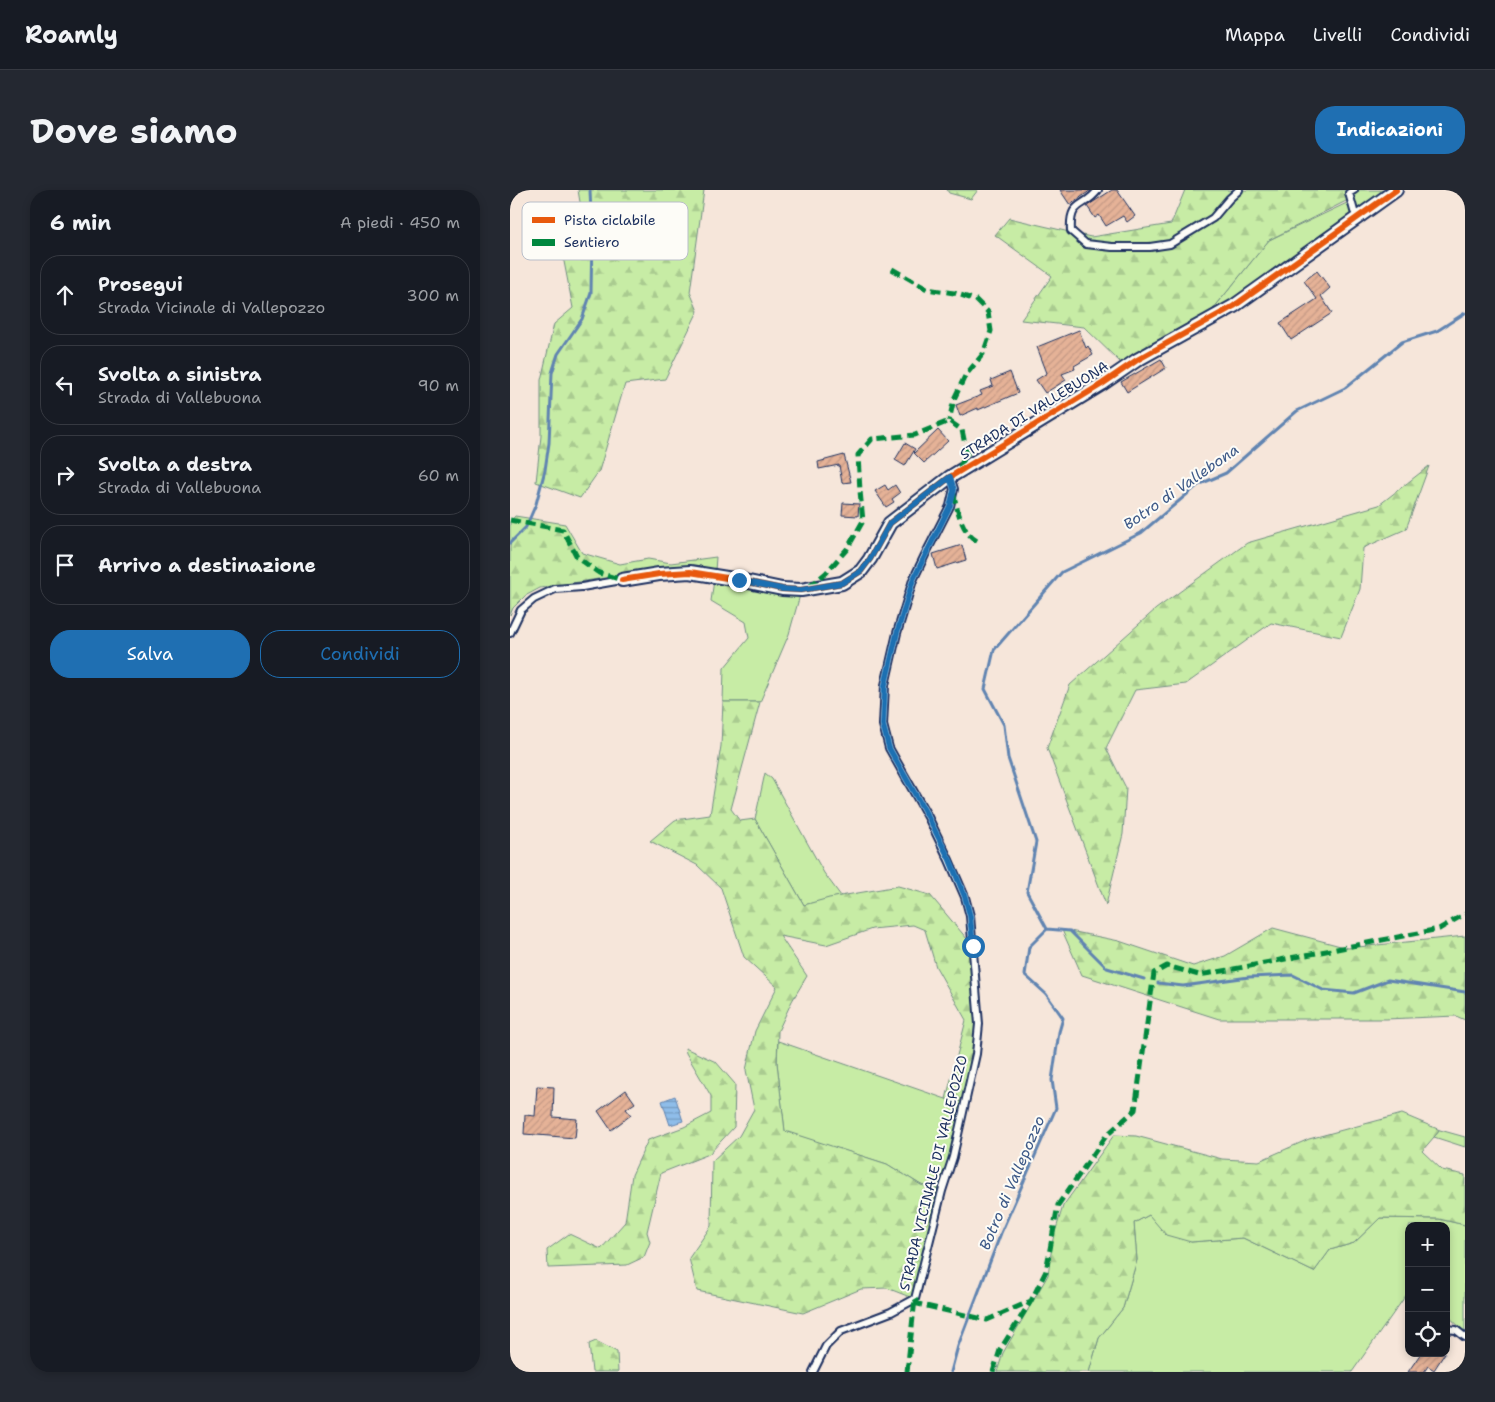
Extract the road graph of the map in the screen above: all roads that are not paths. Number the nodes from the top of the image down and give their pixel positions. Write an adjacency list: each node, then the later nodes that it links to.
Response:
1 (1098, 190): 2 (lane)
2 (1239, 190)
3 (1354, 190): 5 (lane)
4 (1396, 190): 5 (street, STRADA DI VALLEBUONA)
5 (1358, 218): 6 (street, STRADA DI VALLEBUONA)
6 (950, 477): 7 (street, STRADA DI VALLEBUONA); 11 (lane, STRADA VICINALE DI VALLEPOZZO)
7 (622, 580): 8 (lane)
8 (510, 633)
9 (1450, 1329): 10 (lane)
10 (1465, 1338)
11 (813, 1372)

